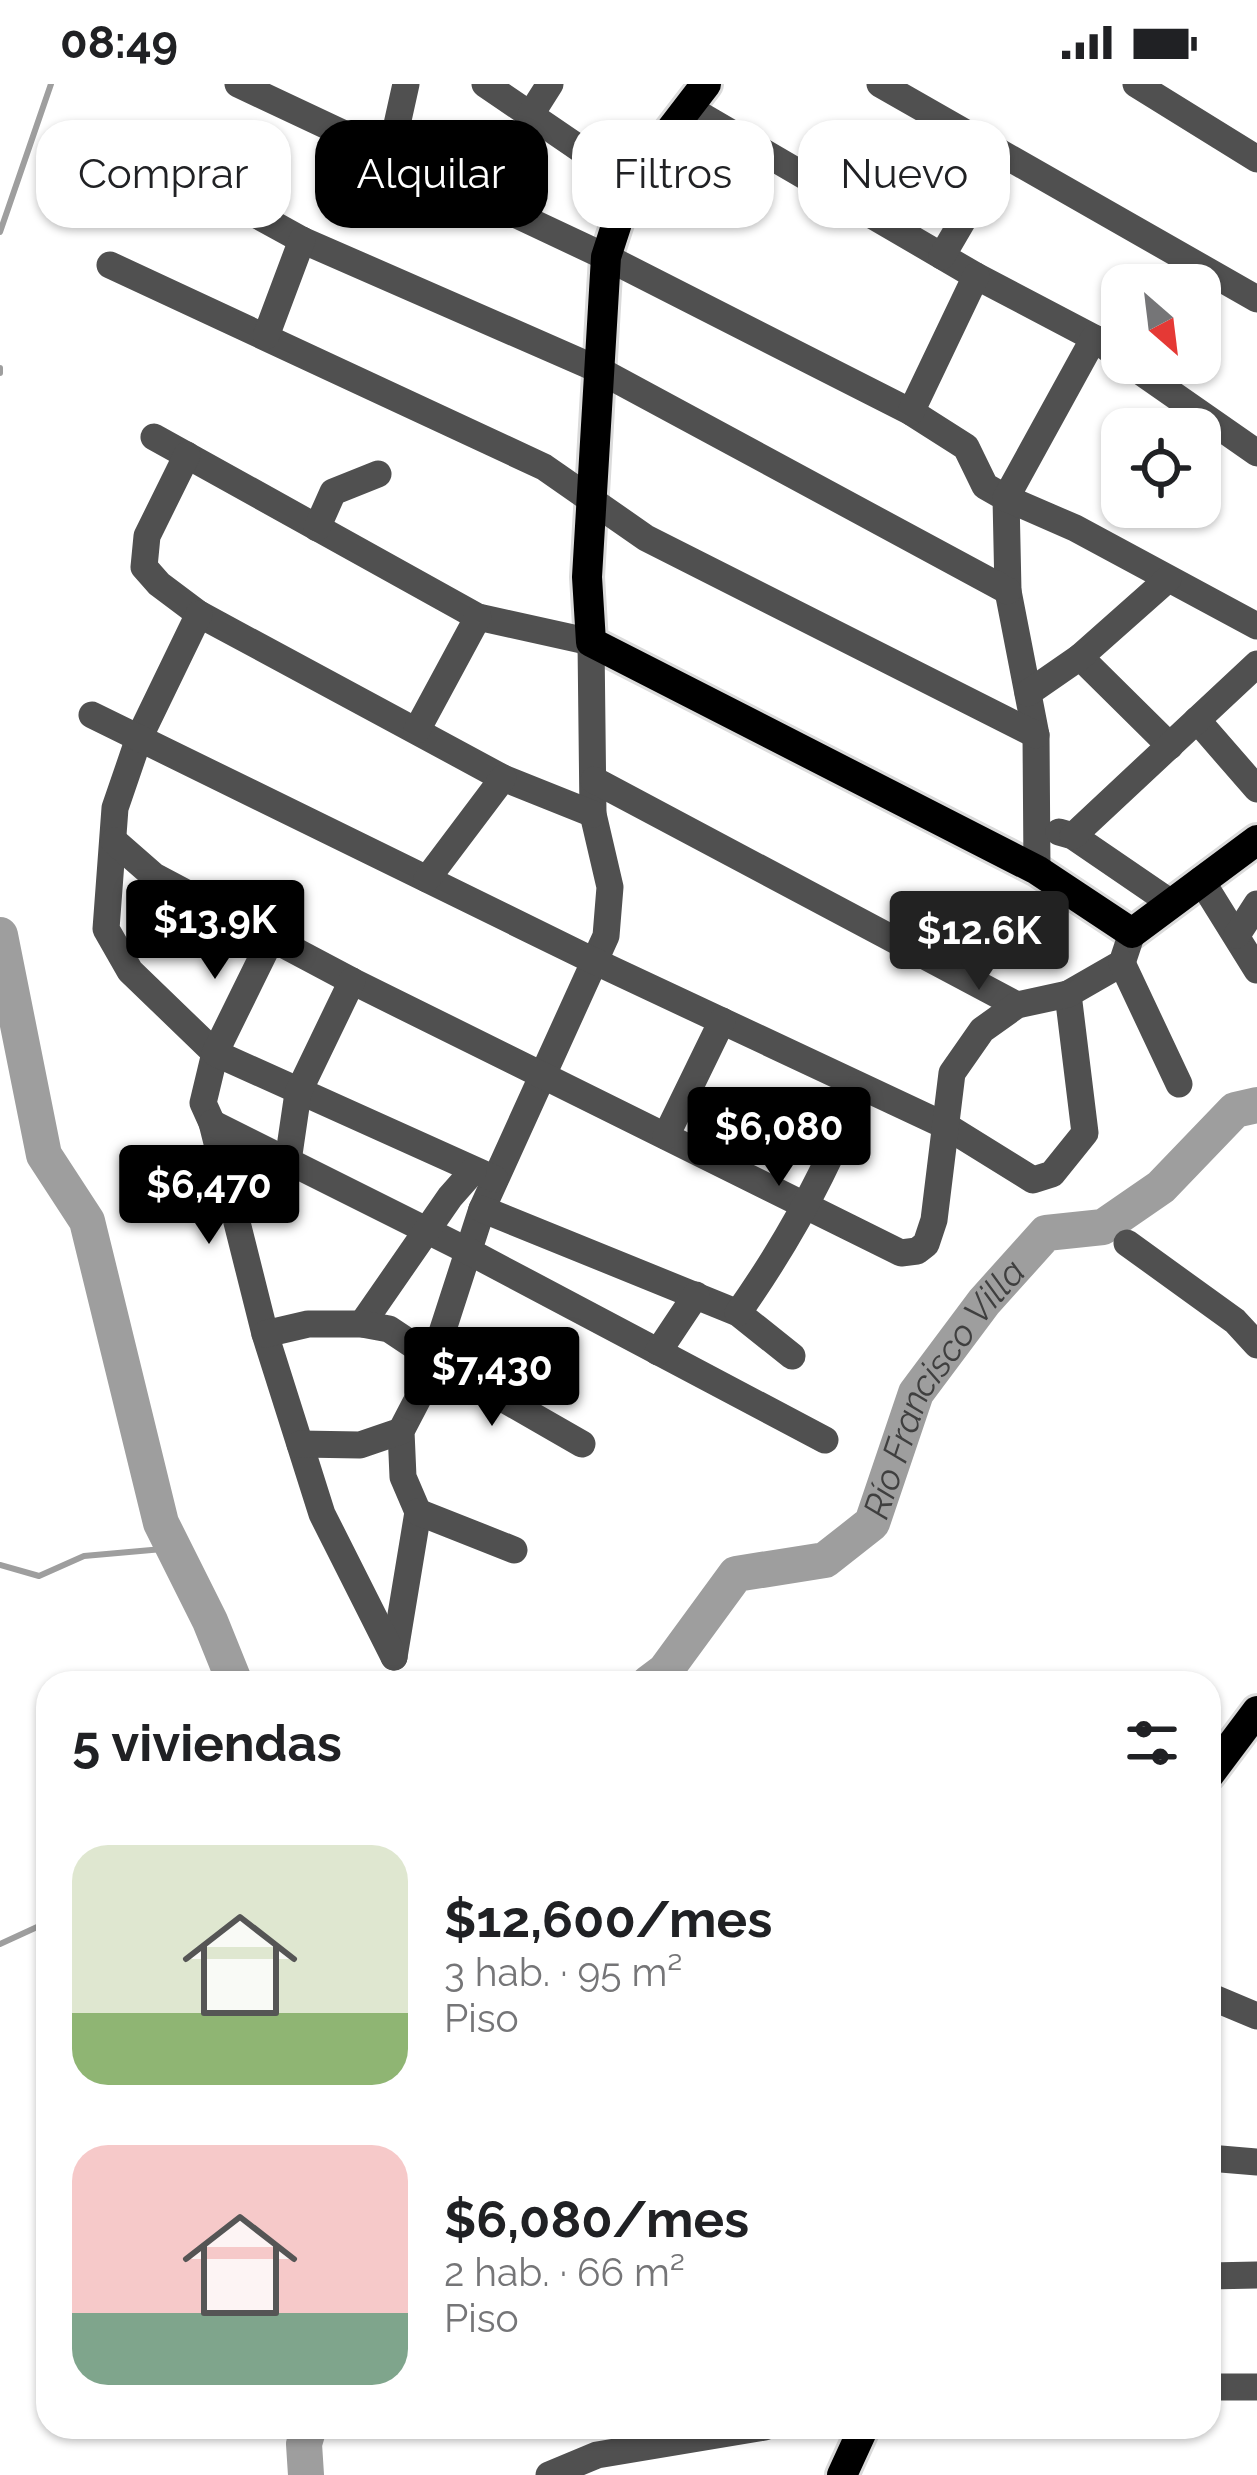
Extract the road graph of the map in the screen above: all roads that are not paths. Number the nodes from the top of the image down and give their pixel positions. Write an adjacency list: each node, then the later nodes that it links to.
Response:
1 (238, 84): 9 (street)
2 (406, 84): 10 (street)
3 (485, 84): 8 (street)
4 (550, 84): 8 (street)
5 (880, 84): 11 (street)
6 (1156, 89): 13 (street)
7 (698, 97): 20 (street)
8 (531, 114): 12 (street)
9 (315, 120)
10 (398, 120)
11 (941, 120)
12 (572, 142)
13 (1257, 159)
14 (1010, 160): 24 (street)
15 (280, 228): 19 (street)
16 (544, 228): 21 (street)
17 (615, 228): 21 (main road)
18 (958, 228): 20 (street)
19 (302, 240): 25 (street); 28 (street)
20 (942, 256): 23 (street)
21 (606, 257): 28 (main road); 30 (street)
22 (110, 265): 25 (street)
23 (976, 276): 26 (street); 30 (street)
24 (1257, 299)
25 (266, 336): 36 (street)
26 (1094, 338): 27 (street); 35 (street)
27 (1101, 343)
28 (597, 369): 36 (main road); 39 (street)
29 (1158, 384): 32 (street)
30 (911, 412): 35 (street)
31 (154, 436): 33 (street)
32 (1257, 453)
33 (187, 455): 37 (street); 40 (street)
34 (378, 474): 37 (street)
35 (1006, 497): 38 (street); 39 (street)
36 (593, 501): 43 (main road); 50 (street)
37 (317, 527): 41 (street)
38 (1168, 579): 42 (street); 44 (street)
39 (1008, 591): 46 (street)
40 (200, 614): 49 (street); 51 (street)
41 (478, 617): 43 (street); 49 (street)
42 (1257, 626)
43 (591, 642): 54 (street); 61 (main road)
44 (1080, 657): 46 (street); 52 (street)
45 (1257, 664): 48 (street)
46 (1028, 693): 50 (street)
47 (92, 715): 51 (street)
48 (1197, 720): 52 (street); 55 (street)
49 (417, 730): 53 (street)
50 (1036, 735): 57 (street)
51 (139, 738): 60 (street); 62 (street)
52 (1170, 746): 58 (street)
53 (502, 778): 56 (street); 62 (street)
54 (594, 780): 56 (street); 74 (street)
55 (1257, 789)
56 (593, 814): 69 (street)
57 (1037, 828): 58 (street); 61 (street)
58 (1073, 836): 64 (street)
59 (1257, 840): 63 (main road)
60 (114, 842): 68 (street); 76 (street)
61 (1037, 871): 66 (main road)
62 (427, 879): 69 (street)
63 (1201, 880): 64 (main road); 67 (street)
64 (1171, 903): 66 (main road)
65 (1257, 904): 67 (street)
66 (1132, 933): 70 (street)
67 (1237, 934): 71 (street)
68 (271, 939): 72 (street); 76 (street)
69 (594, 961): 75 (street); 77 (street)
70 (1122, 963): 73 (street); 78 (street)
71 (1257, 970)
72 (352, 981): 77 (street); 80 (street)
73 (1068, 994): 74 (street); 82 (street)
74 (1017, 1005): 82 (street)
75 (722, 1022): 79 (street); 83 (street)
76 (215, 1054): 80 (street); 81 (street)
77 (542, 1075): 83 (street); 85 (street)
78 (1179, 1084)
79 (860, 1087): 82 (street); 86 (street)
80 (298, 1093): 84 (street); 85 (street)
81 (212, 1123): 84 (street); 94 (street)
82 (946, 1126): 86 (street)
83 (666, 1136): 86 (street)
84 (288, 1161): 88 (street)
85 (484, 1175): 87 (street); 88 (street)
86 (807, 1204): 92 (street)
87 (482, 1209): 90 (street); 91 (street)
88 (426, 1231): 90 (street); 93 (street)
89 (1127, 1243): 95 (street)
90 (468, 1251): 96 (street); 98 (street)
91 (696, 1295): 92 (street); 96 (street)
92 (738, 1312): 97 (street)
93 (362, 1324): 94 (street); 98 (street)
94 (265, 1334): 101 (street)
95 (1257, 1345)
96 (658, 1352): 100 (street)
97 (792, 1356)
98 (434, 1359): 99 (street); 102 (street)
99 (400, 1431): 101 (street); 103 (street)
100 (825, 1440)
101 (300, 1444): 103 (street)
102 (582, 1444)
103 (418, 1512): 104 (street)
104 (514, 1550)
105 (1257, 1711): 106 (main road)
106 (1221, 1759)
107 (1221, 2001): 108 (street)
108 (1257, 2016)
109 (1221, 2159): 110 (street)
110 (1257, 2162)
111 (1257, 2275): 112 (street)
112 (1221, 2276)
113 (1221, 2387): 114 (street)
114 (1257, 2387)
115 (858, 2439): 118 (main road)
116 (594, 2441): 117 (street)
117 (549, 2475)
118 (842, 2475)

